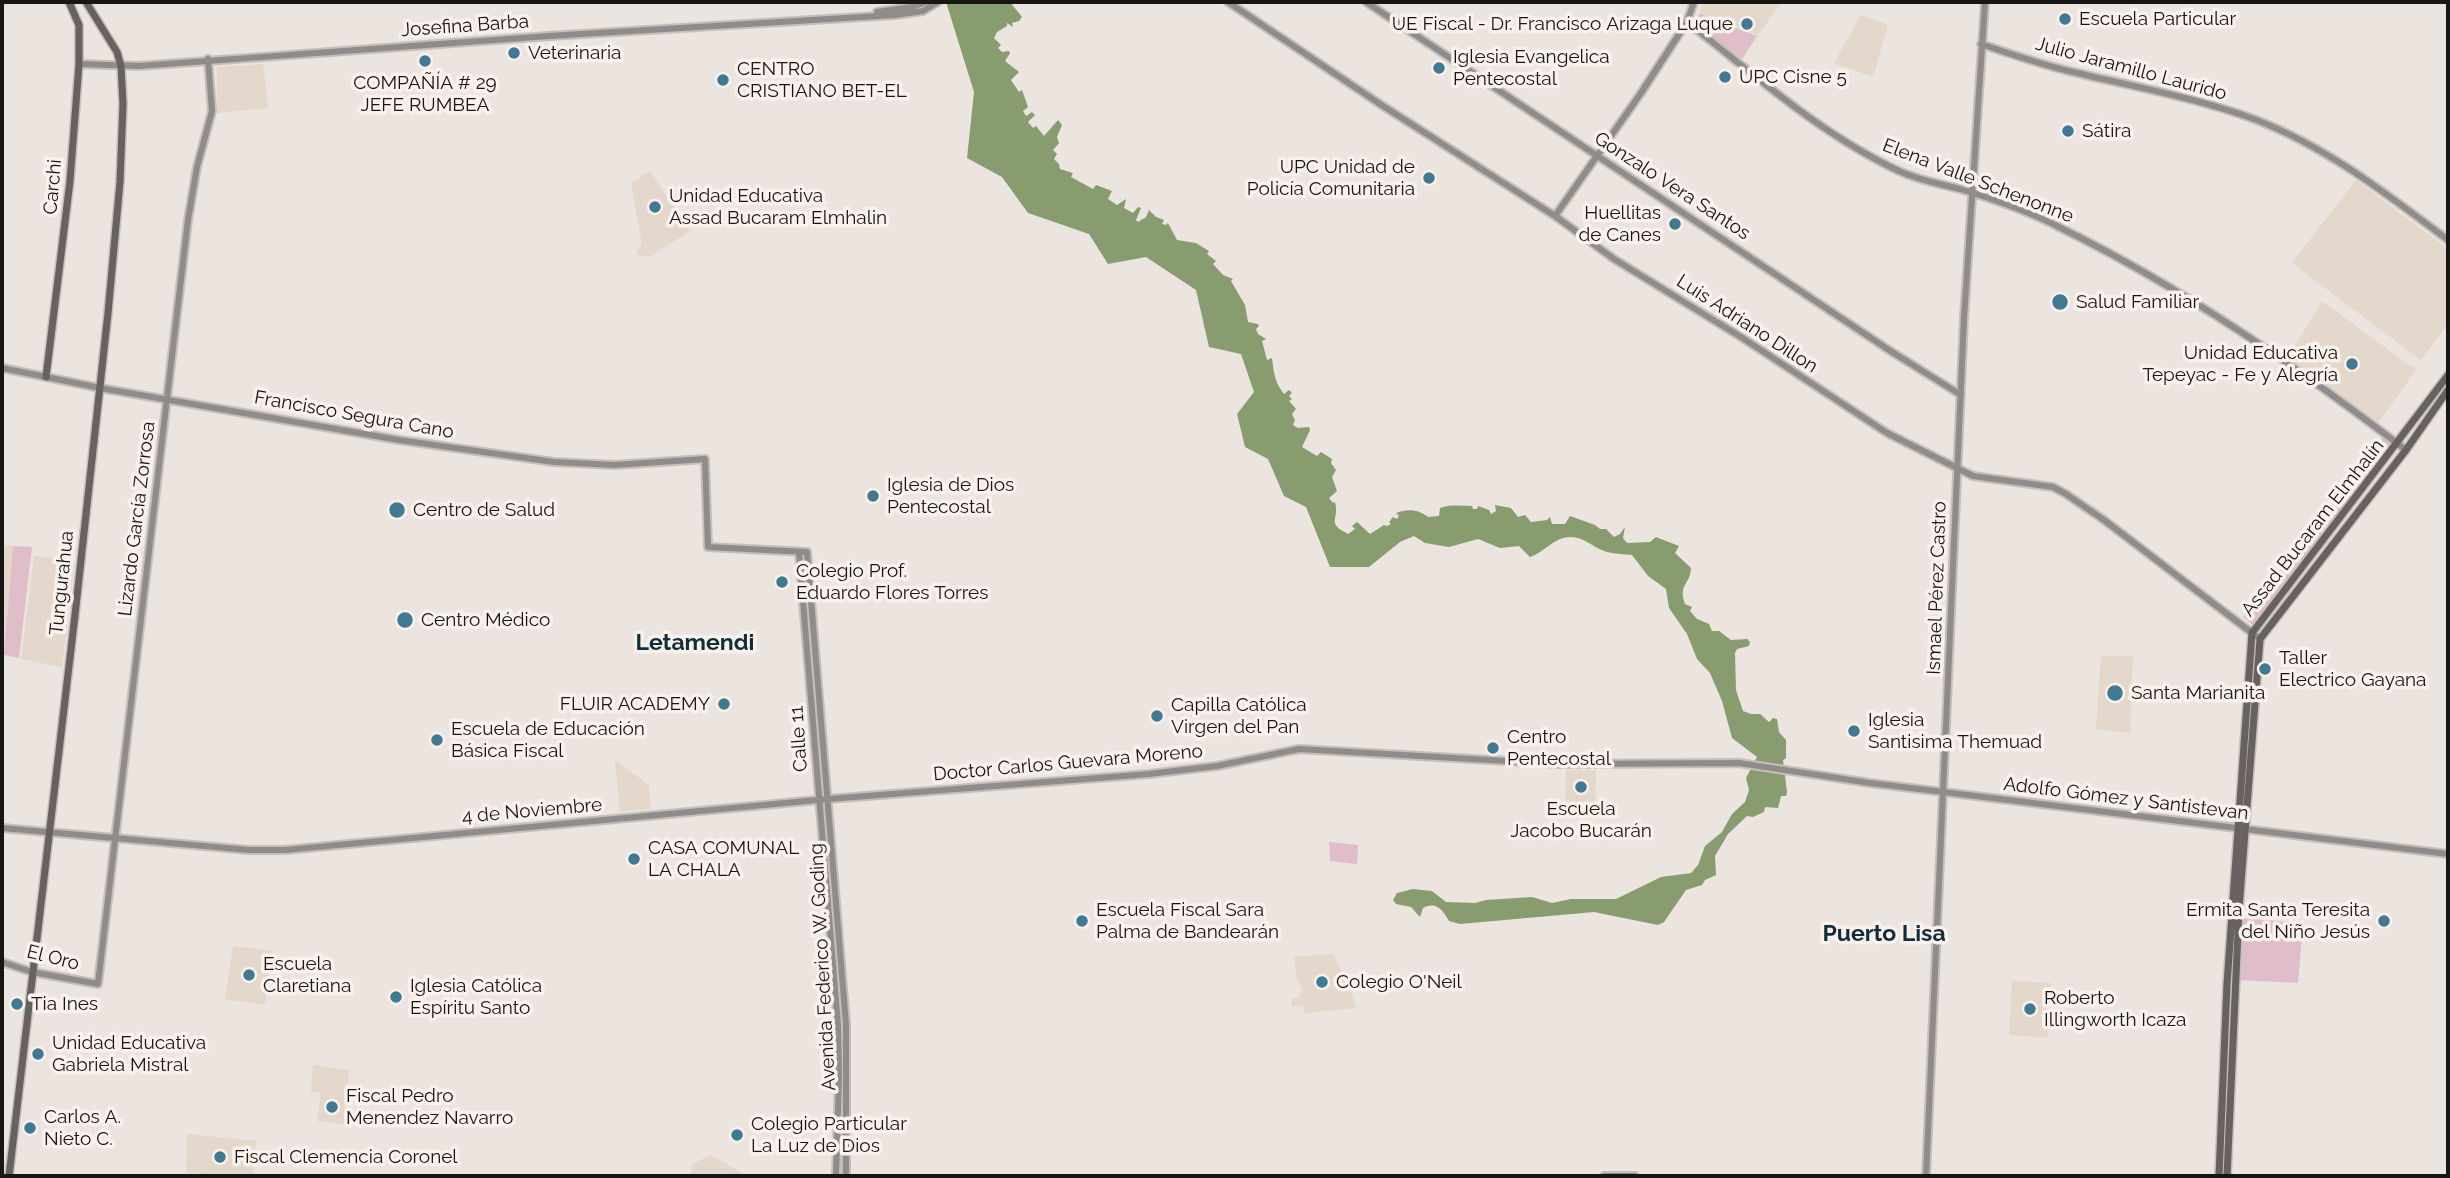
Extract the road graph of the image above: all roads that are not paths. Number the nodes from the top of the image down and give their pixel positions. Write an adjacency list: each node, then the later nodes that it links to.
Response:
1 (69, 2): 12 (main road, Carchi)
2 (86, 2): 13 (main road, Tungurahua)
3 (938, 2): 8 (street)
4 (1228, 2): 16 (street, Luis Adriano Dillon)
5 (1366, 2): 14 (street, Gonzalo Vera Santos)
6 (1694, 2): 9 (street)
7 (1985, 2): 10 (street, Ismael Pérez Castro)
8 (927, 4): 11 (street, Josefina Barba)
9 (1687, 22): 14 (street); 15 (street, Elena Valle Schenonne)
10 (1981, 44): 15 (street, Ismael Pérez Castro); 17 (street, Julio Jaramillo Laurido)
11 (208, 59): 13 (street, Josefina Barba); 24 (street, Lizardo García Zorrosa)
12 (79, 64): 13 (street, Josefina Barba); 20 (main road, Carchi)
13 (121, 66): 21 (main road, Tungurahua)
14 (1597, 156): 16 (street); 23 (street, Gonzalo Vera Santos)
15 (1974, 194): 23 (street, Ismael Pérez Castro); 25 (street, Elena Valle Schenonne)
16 (1555, 216): 27 (street, Luis Adriano Dillon)
17 (2448, 240)
18 (2, 368): 20 (street, Francisco Segura Cano)
19 (2448, 376): 25 (main road, Assad Bucaram Elmhalín)
20 (46, 377): 21 (street, Francisco Segura Cano)
21 (100, 388): 24 (street, Francisco Segura Cano); 37 (main road, Tungurahua)
22 (2448, 390): 26 (main road)
23 (1961, 395): 27 (street, Ismael Pérez Castro)
24 (167, 400): 30 (street, Francisco Segura Cano); 38 (street, Lizardo García Zorrosa)
25 (2398, 444): 26 (street, Elena Valle Schenonne); 28 (main road, Assad Bucaram Elmhalín)
26 (2406, 450): 29 (main road)
27 (1958, 470): 28 (street, Luis Adriano Dillon); 32 (street, Ismael Pérez Castro)
28 (2252, 633): 29 (street, Luis Adriano Dillon); 36 (main road, Assad Bucaram Elmhalín)
29 (2260, 639): 36 (main road)
30 (813, 674): 33 (street, Avenida Federico W. Goding); 34 (street, Calle 11)
31 (1800, 771): 32 (street, Adolfo Gómez y Santistevan); 33 (street, Doctor Carlos Guevara Moreno)
32 (1943, 792): 36 (street, Adolfo Gómez y Santistevan); 48 (street, Ismael Pérez Castro)
33 (828, 799): 34 (street, Doctor Carlos Guevara Moreno); 45 (street, Avenida Federico W. Goding)
34 (819, 800): 38 (street, 4 de Noviembre); 44 (street, Avenida Federico W. Goding)
35 (2, 828): 37 (street)
36 (2241, 829): 39 (street, Adolfo Gómez y Santistevan); 49 (main road, Assad Bucaram Elmhalín); 50 (main road)
37 (49, 832): 38 (street); 41 (main road, Tungurahua)
38 (114, 838): 42 (street, Lizardo García Zorrosa)
39 (2448, 854)
40 (2, 962): 41 (street, El Oro)
41 (32, 972): 42 (street, El Oro); 43 (main road, Tungurahua)
42 (98, 984)
43 (9, 1176)
44 (836, 1176)
45 (846, 1176)
46 (1604, 1176): 47 (street)
47 (1635, 1176)
48 (1926, 1176)
49 (2219, 1176)
50 (2227, 1176)

